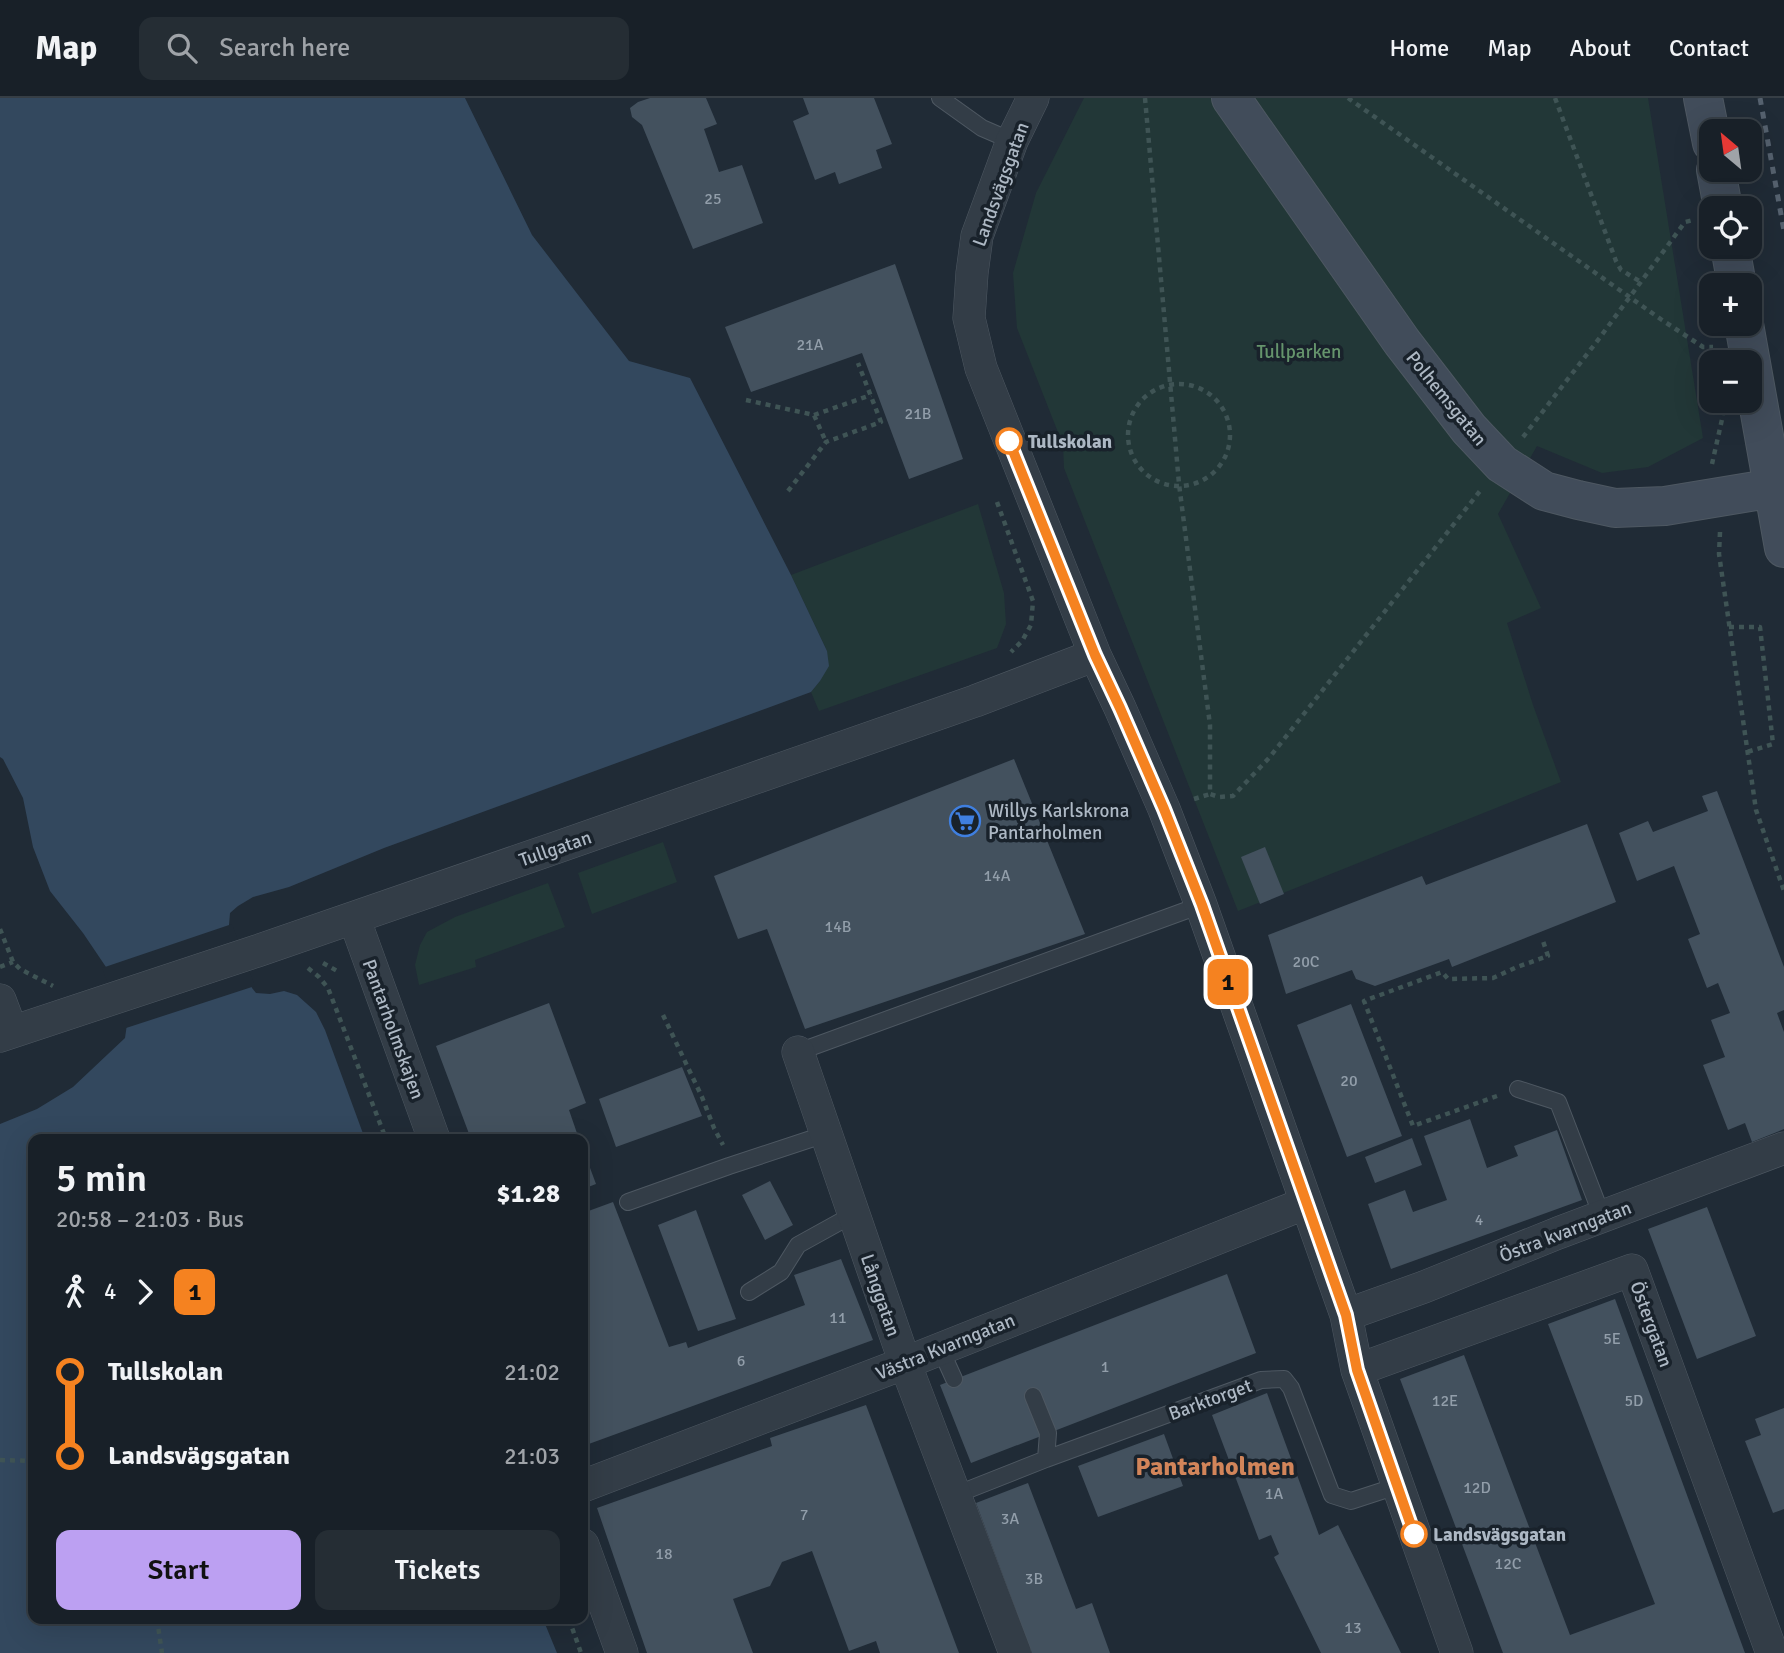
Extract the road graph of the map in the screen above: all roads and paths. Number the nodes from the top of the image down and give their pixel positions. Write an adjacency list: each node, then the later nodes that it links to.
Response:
1 (940, 98): 9 (lane)
2 (1033, 98): 9 (street, Landsvägsgatan)
3 (1145, 98): 16 (path)
4 (1231, 98): 22 (street, Polhemsgatan)
5 (1348, 98): 12 (path)
6 (1555, 98): 11 (path)
7 (1703, 98): 8 (street)
8 (1707, 119)
9 (1012, 141): 31 (street, Landsvägsgatan)
10 (1699, 217): 11 (path)
11 (1641, 282): 12 (path)
12 (1629, 297): 14 (path); 22 (path)
13 (1746, 336): 24 (street)
14 (1713, 347)
15 (858, 363): 17 (path)
16 (1171, 384): 23 (path); 23 (path); 23 (path)
17 (871, 395): 20 (path); 21 (path)
18 (746, 400): 20 (path)
19 (1723, 414): 26 (path)
20 (814, 415): 21 (path)
21 (826, 442): 25 (path)
22 (1502, 464): 23 (path); 26 (street, Polhemsgatan)
23 (1179, 484)
24 (1774, 488): 26 (street, Polhemsgatan); 28 (street)
25 (788, 491)
26 (1714, 497): 29 (path)
27 (996, 500): 30 (path)
28 (1784, 548)
29 (1729, 627): 32 (path); 32 (path)
30 (1009, 654)
31 (1095, 655): 34 (street, Landsvägsgatan); 35 (street, Tullgatan)
32 (1747, 752): 33 (path)
33 (1784, 891)
34 (1202, 905): 45 (lane); 53 (street, Landsvägsgatan)
35 (354, 918): 44 (street, Tullgatan); 48 (street, Pantarholmskajen)
36 (0, 929): 38 (path)
37 (1542, 938): 46 (path)
38 (13, 962): 40 (path); 41 (path)
39 (302, 964): 47 (path)
40 (0, 967)
41 (61, 986)
42 (0, 1000): 44 (street)
43 (663, 1016): 51 (path)
44 (6, 1034)
45 (798, 1052): 49 (street, Långgatan)
46 (1518, 1089): 55 (lane)
47 (384, 1134)
48 (432, 1134)
49 (826, 1134): 51 (lane); 54 (street, Långgatan)
50 (1784, 1148): 55 (street, Östra kvarngatan)
51 (729, 1166): 52 (lane)
52 (628, 1202)
53 (1306, 1203): 57 (street, Landsvägsgatan); 58 (street, Västra Kvarngatan)
54 (853, 1214): 56 (lane); 59 (street, Långgatan)
55 (1602, 1216): 57 (street, Östra kvarngatan)
56 (748, 1292)
57 (1346, 1315): 60 (street, Landsvägsgatan)
58 (940, 1348): 59 (street, Västra Kvarngatan); 61 (lane)
59 (905, 1363): 66 (street, Västra Kvarngatan); 68 (street, Långgatan)
60 (1357, 1370): 67 (street, Landsvägsgatan); 77 (street, Östergatan)
61 (954, 1379)
62 (1033, 1396): 63 (lane)
63 (1046, 1459): 67 (lane, Barktorget); 68 (lane, Barktorget)
64 (0, 1460): 65 (path)
65 (28, 1461)
66 (588, 1484)
67 (1397, 1486): 76 (street, Landsvägsgatan)
68 (955, 1494): 75 (street, Långgatan)
69 (588, 1559): 74 (street)
70 (158, 1624): 72 (path)
71 (571, 1624): 73 (path)
72 (162, 1653)
73 (581, 1653)
74 (622, 1653)
75 (1015, 1653)
76 (1457, 1653)
77 (1772, 1653)

